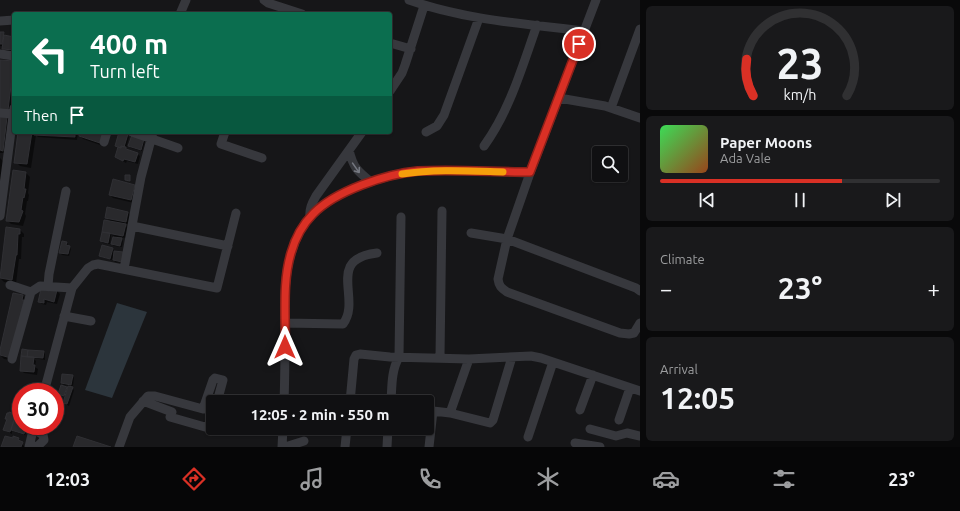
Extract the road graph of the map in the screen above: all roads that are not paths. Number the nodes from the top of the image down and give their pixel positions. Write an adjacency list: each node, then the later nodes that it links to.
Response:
1 (186, 0): 6 (street)
2 (264, 0): 7 (street)
3 (409, 0): 5 (street)
4 (596, 0): 13 (street)
5 (424, 6): 8 (street); 15 (street)
6 (181, 12)
7 (296, 12)
8 (479, 18): 11 (street); 25 (street)
9 (12, 20): 10 (street)
10 (0, 21)
11 (537, 26): 13 (street); 31 (street)
12 (640, 29): 20 (street)
13 (585, 31): 19 (street)
14 (392, 44): 15 (street)
15 (411, 49): 18 (street)
16 (0, 54): 17 (street)
17 (12, 56)
18 (392, 88)
19 (558, 98): 20 (street); 36 (street)
20 (611, 108): 23 (street)
21 (12, 111): 22 (street)
22 (0, 113)
23 (640, 118)
24 (12, 120): 34 (street)
25 (426, 132)
26 (106, 134): 30 (street)
27 (224, 134): 35 (street)
28 (361, 134): 33 (street)
29 (152, 135): 32 (street); 44 (street)
30 (104, 142)
31 (484, 146)
32 (178, 148)
33 (349, 150): 37 (street, one-way to 37); 42 (street)
34 (4, 154): 41 (street)
35 (262, 158)
36 (530, 172): 37 (street); 46 (street)
37 (371, 182): 42 (street)
38 (66, 191): 51 (street)
39 (442, 211): 60 (street)
40 (236, 213): 47 (street)
41 (0, 215)
42 (310, 217): 58 (street)
43 (402, 217): 59 (street)
44 (132, 226): 47 (street); 49 (street)
45 (471, 233): 46 (street)
46 (507, 239): 53 (street); 57 (street)
47 (228, 246): 49 (street)
48 (377, 253): 58 (street)
49 (124, 269): 52 (street)
50 (10, 285): 54 (street)
51 (48, 286): 52 (street); 54 (street)
52 (72, 288): 55 (street)
53 (640, 291)
54 (31, 292): 62 (street)
55 (64, 316): 56 (street); 66 (street)
56 (91, 321)
57 (640, 323)
58 (285, 324): 71 (street)
59 (399, 357): 60 (street); 72 (street); 73 (street)
60 (440, 357): 63 (street)
61 (512, 357): 63 (street); 64 (street); 81 (street)
62 (12, 359)
63 (469, 359): 81 (street)
64 (553, 362): 65 (street); 91 (street)
65 (593, 375): 67 (street); 79 (street)
66 (46, 383)
67 (630, 388): 68 (street); 83 (street)
68 (640, 391)
69 (208, 395): 70 (street)
70 (219, 395)
71 (284, 395)
72 (351, 395)
73 (391, 395)
74 (206, 400): 77 (street)
75 (143, 401): 76 (street); 82 (street); 96 (street)
76 (175, 402): 77 (street); 82 (street)
77 (203, 409): 78 (street)
78 (206, 410)
79 (580, 410)
80 (434, 411): 81 (street)
81 (450, 412)
82 (170, 417): 84 (street)
83 (619, 420)
84 (206, 426)
85 (590, 429): 92 (street)
86 (32, 435): 95 (street)
87 (283, 435): 97 (street)
88 (346, 435): 98 (street)
89 (387, 435): 99 (street)
90 (429, 435): 100 (street)
91 (528, 436)
92 (640, 436)
93 (304, 441): 97 (street)
94 (575, 443): 101 (street)
95 (29, 447)
96 (119, 447)
97 (283, 447)
98 (345, 447)
99 (386, 447)
100 (429, 447)
101 (600, 447)

